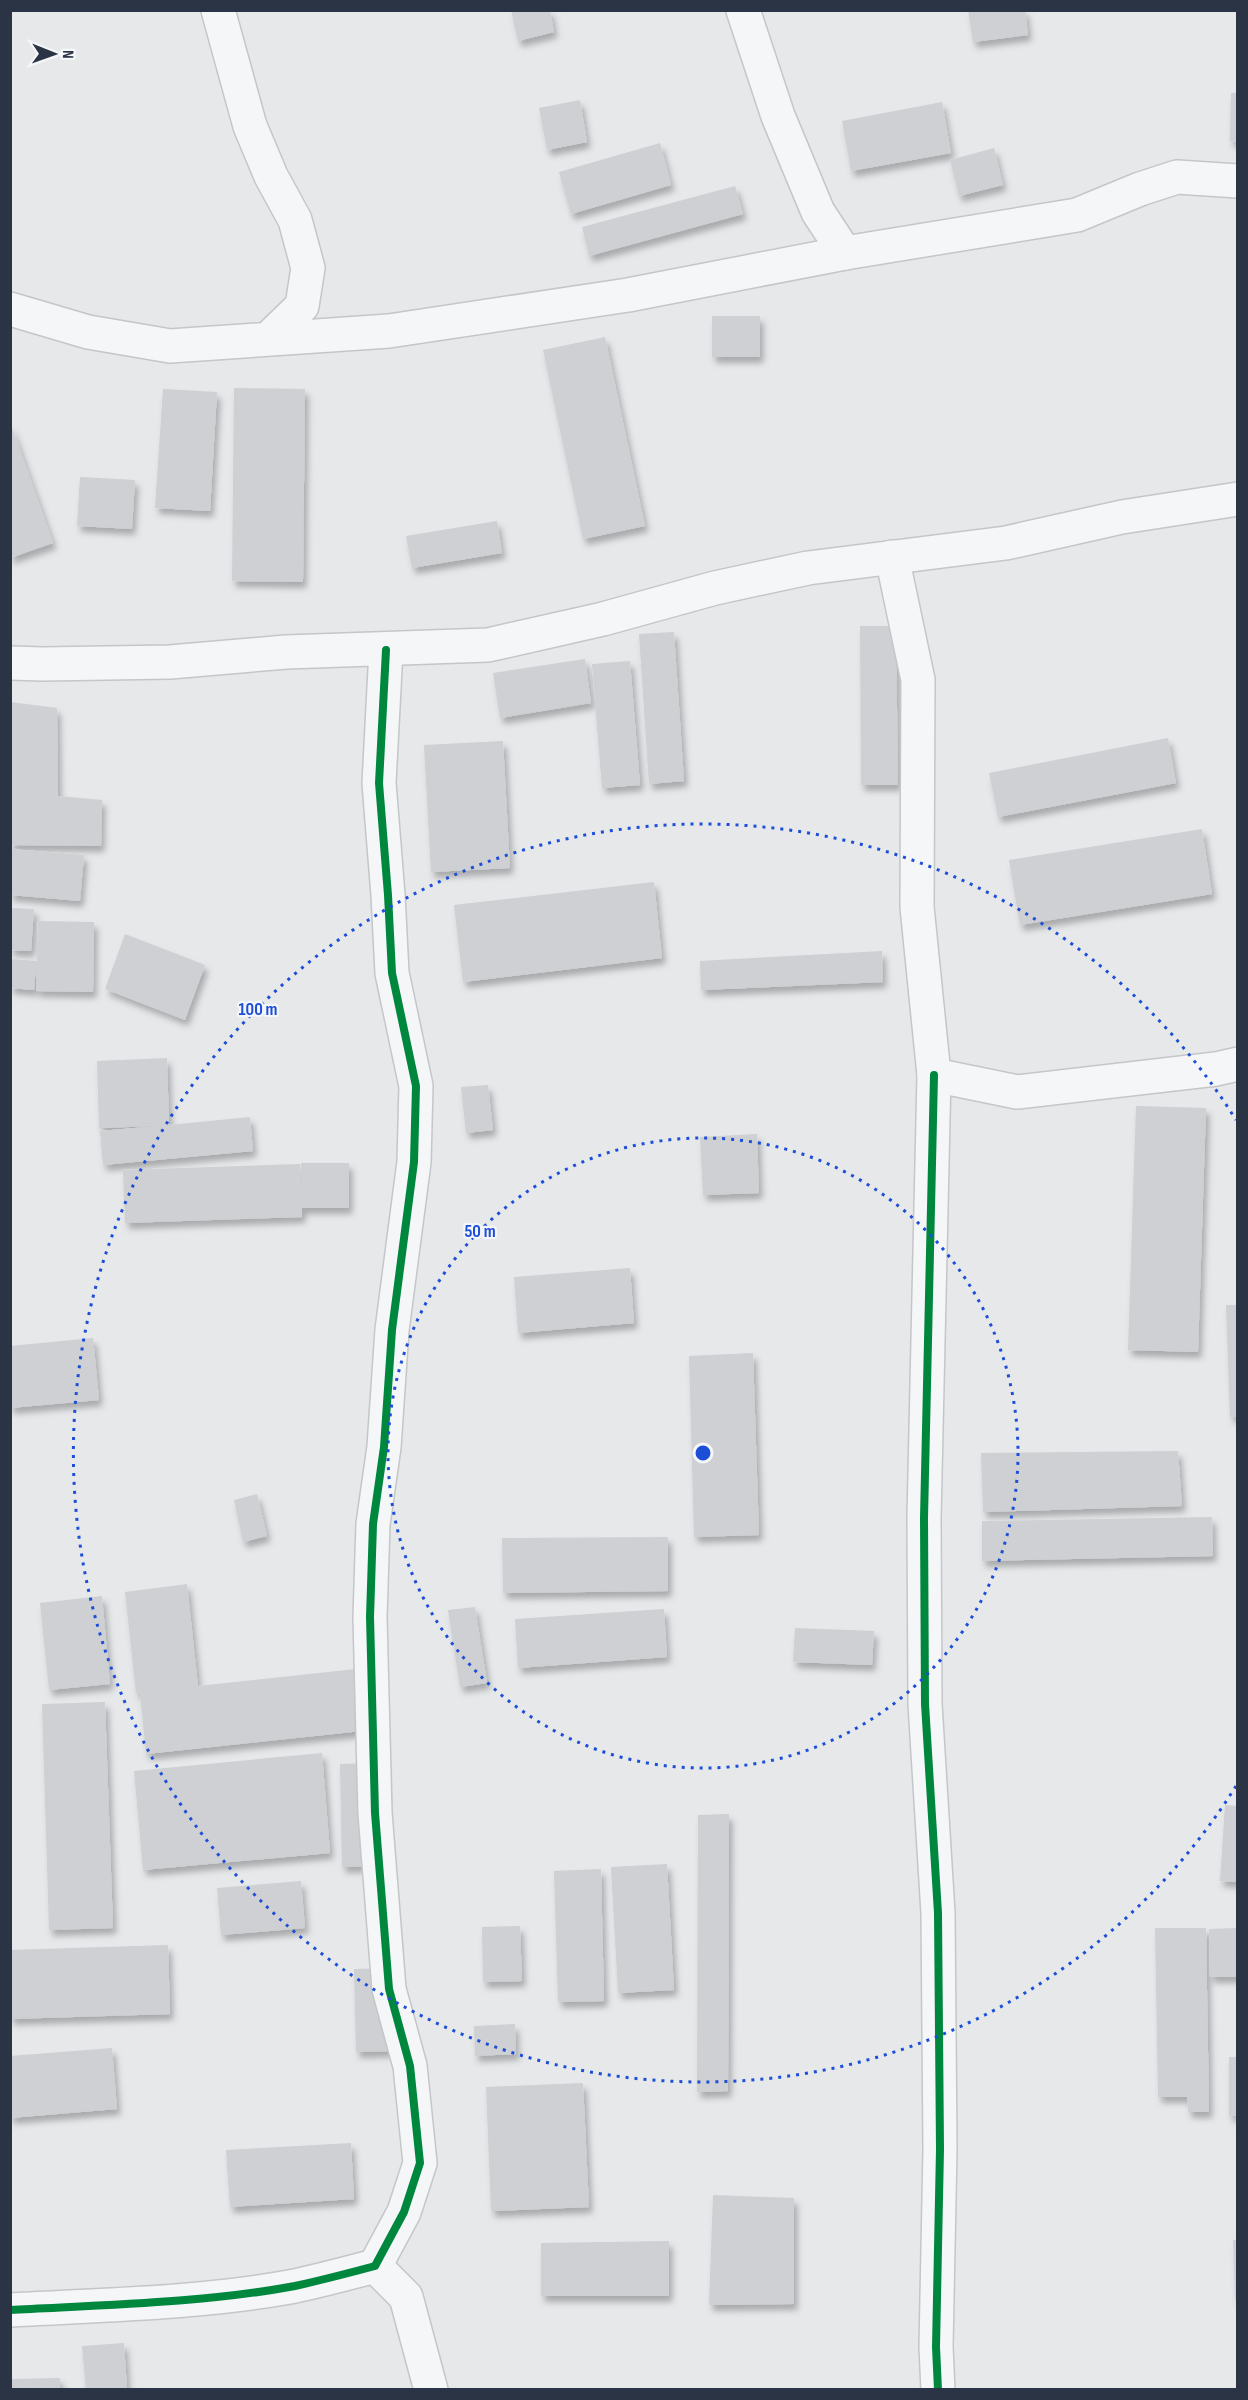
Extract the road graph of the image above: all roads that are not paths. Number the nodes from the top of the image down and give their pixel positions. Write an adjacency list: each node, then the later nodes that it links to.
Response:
1 (218, 10): 6 (street)
2 (743, 10): 4 (street)
3 (1238, 181): 4 (street)
4 (845, 253): 6 (street)
5 (10, 309): 6 (street)
6 (269, 338)
7 (1238, 499): 8 (street)
8 (892, 557): 9 (street); 12 (street)
9 (386, 650): 10 (street); 13 (street)
10 (10, 663)
11 (1238, 1064): 12 (street)
12 (934, 1075): 16 (street)
13 (375, 2266): 14 (street); 15 (street)
14 (10, 2310)
15 (431, 2390)
16 (938, 2390)

